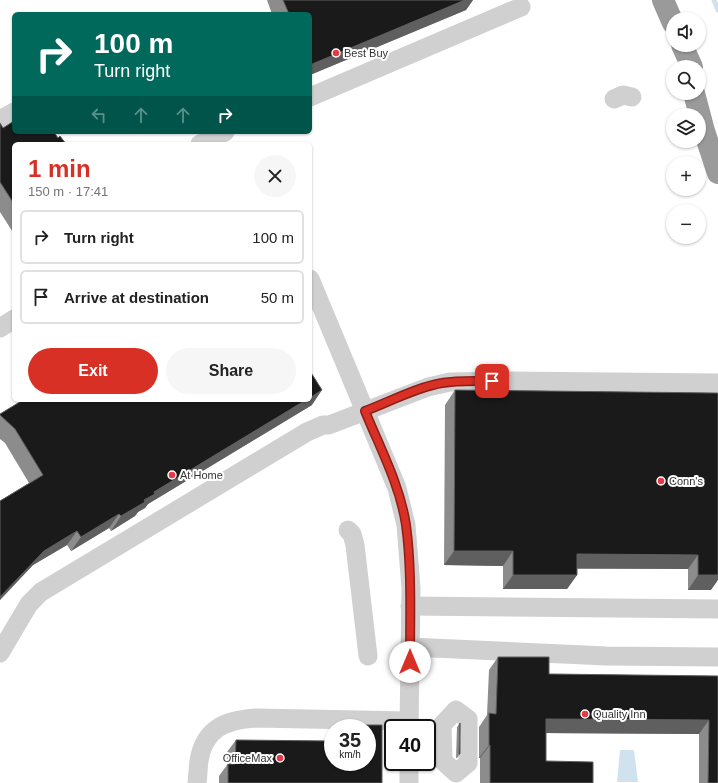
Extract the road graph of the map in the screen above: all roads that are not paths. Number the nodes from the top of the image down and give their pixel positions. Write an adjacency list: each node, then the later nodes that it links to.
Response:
1 (663, 0): 3 (highway)
2 (521, 7): 4 (street)
3 (668, 12)
4 (312, 96)
5 (696, 100): 12 (highway)
6 (706, 100): 9 (highway)
7 (12, 113): 8 (street)
8 (0, 120)
9 (718, 128)
10 (221, 134): 11 (street)
11 (204, 142)
12 (718, 173)
13 (312, 284): 17 (street)
14 (12, 320): 15 (street)
15 (0, 328)
16 (718, 383): 17 (street)
17 (365, 411): 19 (street); 22 (street)
18 (348, 530): 23 (street)
19 (410, 606): 20 (street); 21 (street)
20 (718, 609)
21 (410, 647): 24 (street); 25 (street)
22 (0, 653)
23 (368, 656)
24 (718, 657)
25 (409, 719)
26 (384, 723): 28 (street)
27 (409, 771): 29 (street)
28 (197, 783)
29 (409, 783)

